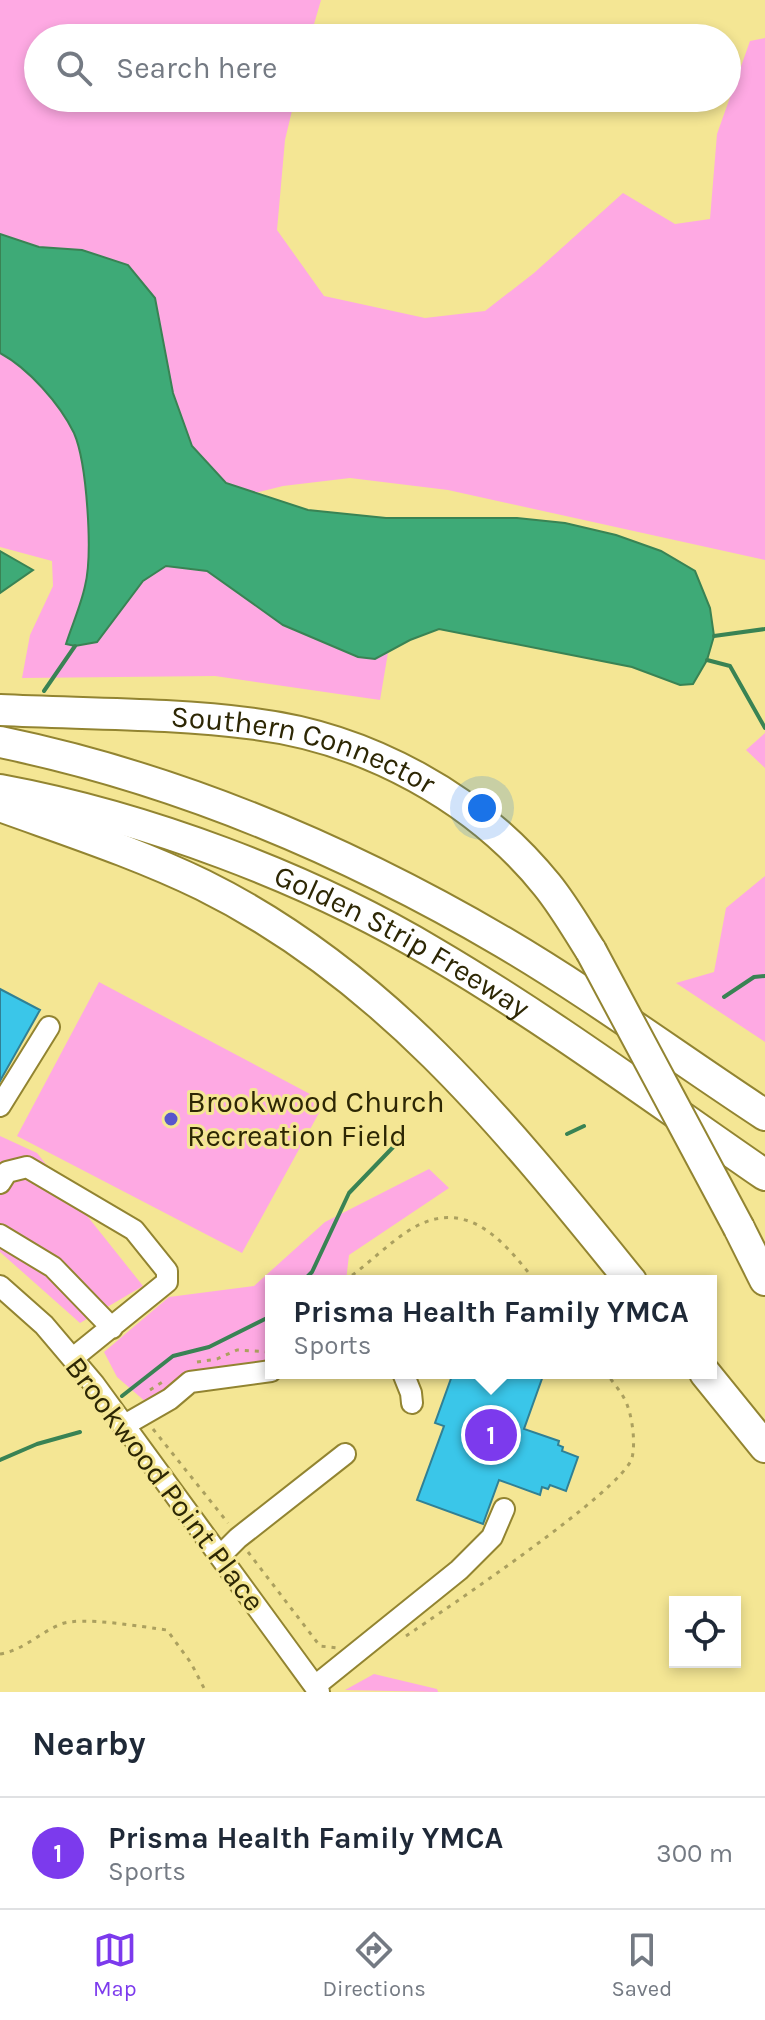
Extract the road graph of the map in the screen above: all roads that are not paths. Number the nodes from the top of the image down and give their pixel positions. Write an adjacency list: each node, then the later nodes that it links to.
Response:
1 (0, 710): 12 (highway, Southern Connector, bridge)
2 (0, 742): 7 (highway, Golden Strip Freeway)
3 (0, 790): 8 (highway, Golden Strip Freeway)
4 (0, 806): 11 (highway)
5 (49, 1027): 6 (street)
6 (0, 1106)
7 (765, 1115)
8 (765, 1175)
9 (0, 1183): 14 (street)
10 (0, 1235): 14 (street)
11 (626, 1275)
12 (765, 1280)
13 (0, 1286): 15 (street, Brookwood Point Place)
14 (112, 1328): 15 (street)
15 (73, 1358): 20 (street, Brookwood Point Place)
16 (265, 1372): 20 (street)
17 (405, 1379): 19 (street)
18 (710, 1379): 21 (highway)
19 (412, 1403)
20 (123, 1426): 24 (street, Brookwood Point Place)
21 (765, 1447)
22 (345, 1454): 24 (street)
23 (504, 1509): 25 (street)
24 (220, 1556): 25 (street, Brookwood Point Place)
25 (317, 1689)

